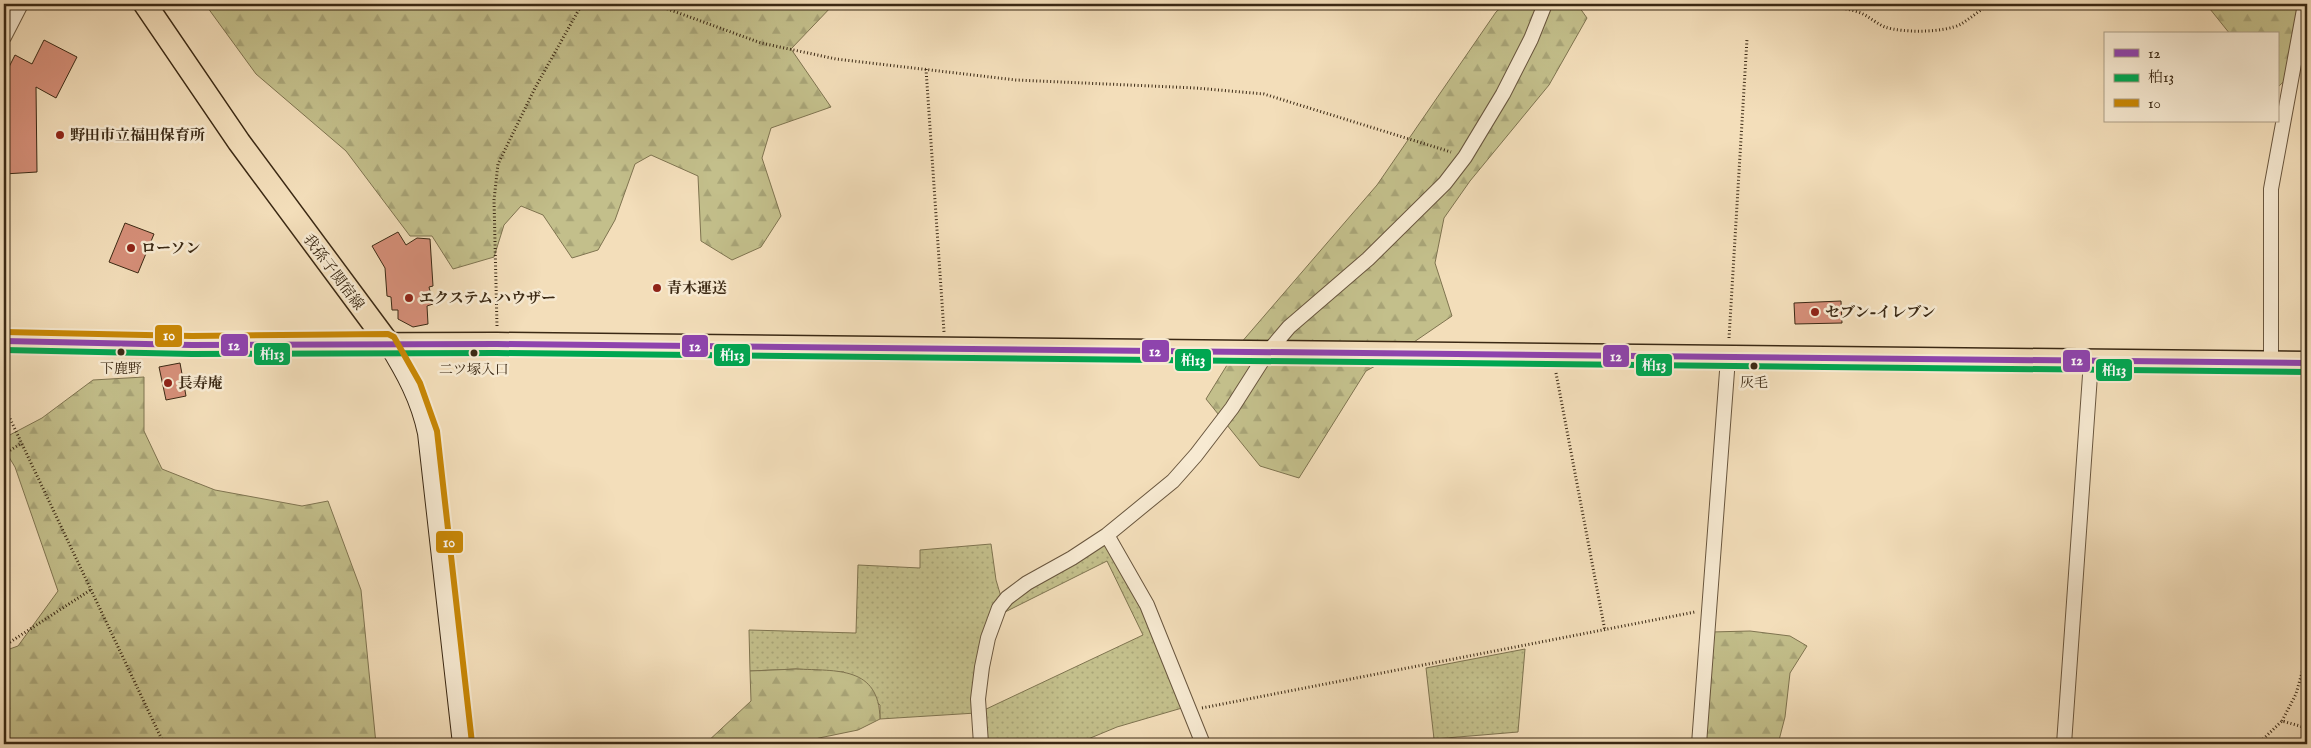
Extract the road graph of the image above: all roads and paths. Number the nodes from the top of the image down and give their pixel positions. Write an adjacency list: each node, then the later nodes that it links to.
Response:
1 (21, 4): 10 (street)
2 (145, 4): 15 (main road, 我孫子関宿線)
3 (582, 4): 16 (path)
4 (654, 4): 12 (path)
5 (1545, 4): 13 (street)
6 (1804, 4): 9 (path)
7 (1990, 4): 9 (path)
8 (2305, 4): 22 (street)
9 (1836, 5)
10 (4, 37)
11 (1747, 39): 20 (path)
12 (926, 69): 13 (path); 17 (path)
13 (1465, 157): 18 (street)
14 (4, 341): 15 (main road)
15 (388, 343): 16 (main road); 37 (street)
16 (497, 344): 17 (main road)
17 (946, 350): 18 (main road)
18 (1267, 352): 19 (main road); 27 (street)
19 (1553, 356): 20 (main road); 30 (path)
20 (1728, 358): 21 (main road); 29 (street)
21 (2091, 361): 22 (main road); 41 (street)
22 (2270, 363): 23 (main road)
23 (2307, 363)
24 (4, 406): 25 (path)
25 (22, 444): 26 (path); 28 (path)
26 (4, 454)
27 (1107, 535): 33 (street); 38 (street)
28 (92, 589): 31 (path); 36 (path)
29 (1709, 610): 30 (path); 40 (street)
30 (1605, 631): 33 (path)
31 (4, 646)
32 (2307, 655): 34 (path)
33 (1190, 710): 39 (street)
34 (2282, 721): 35 (path); 42 (path)
35 (2307, 728)
36 (164, 744)
37 (463, 744)
38 (981, 744)
39 (1204, 744)
40 (1699, 744)
41 (2064, 744)
42 (2258, 744)

